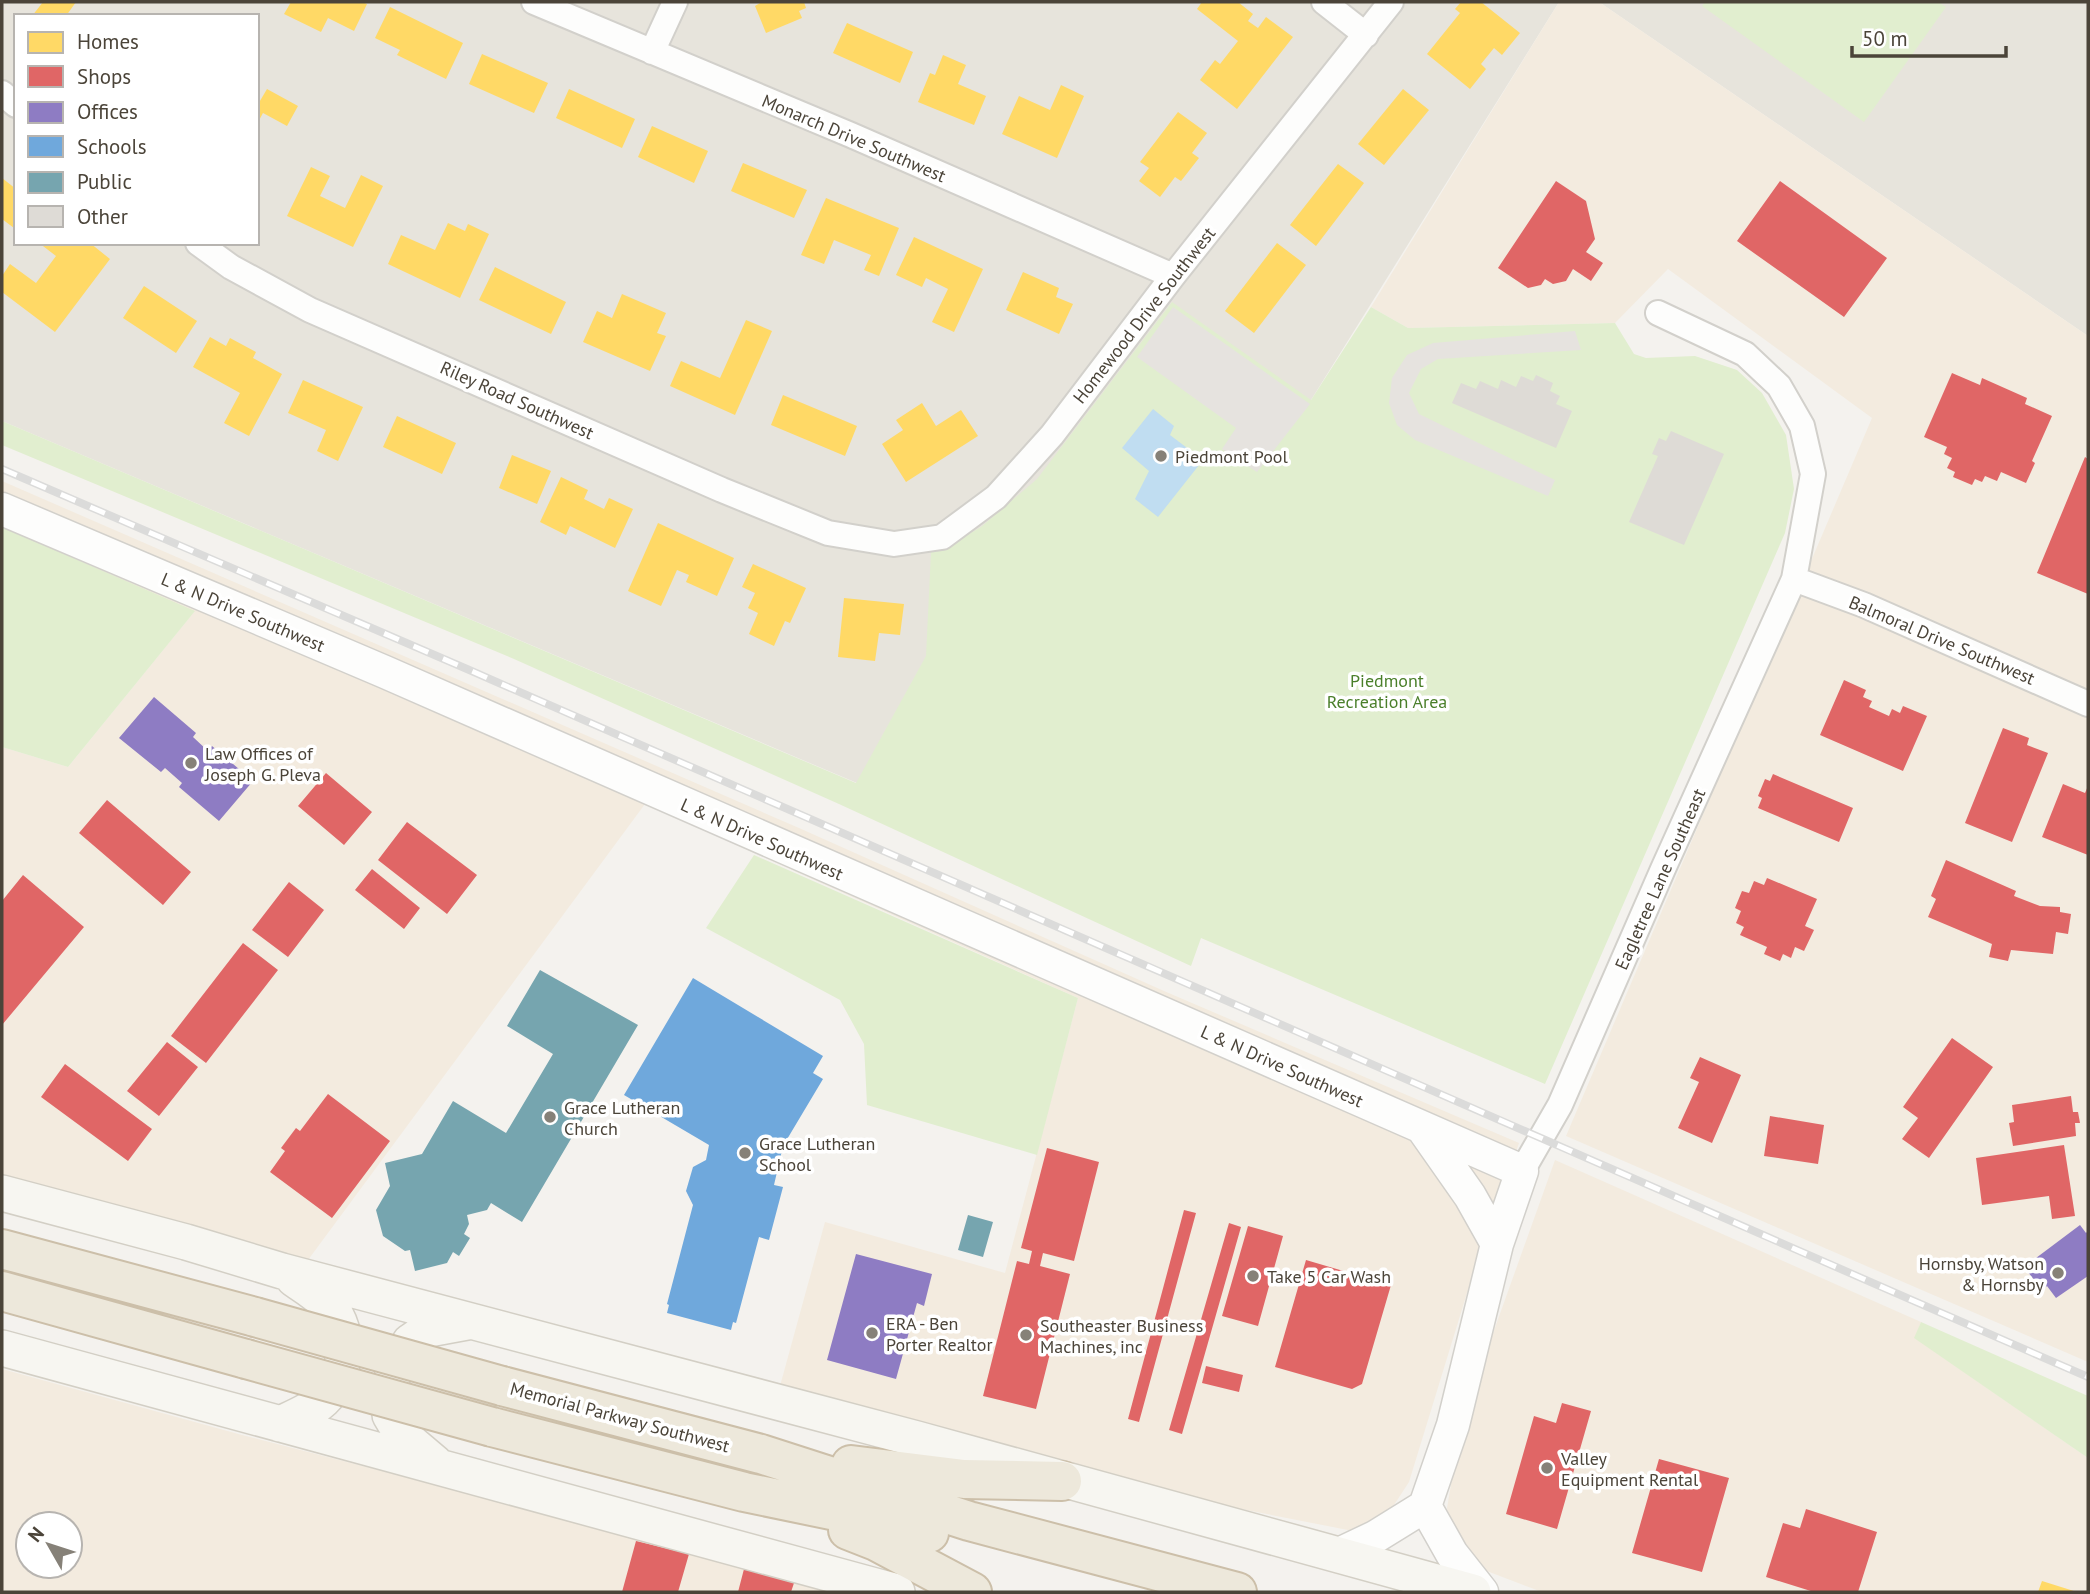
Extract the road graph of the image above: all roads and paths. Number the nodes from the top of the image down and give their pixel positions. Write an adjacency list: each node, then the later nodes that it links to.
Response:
1 (534, 2): 6 (street, Monarch Drive Southwest)
2 (674, 2): 6 (street)
3 (1324, 2): 5 (street)
4 (1391, 2): 5 (street, Homewood Drive Southwest)
5 (1366, 34): 8 (street, Homewood Drive Southwest)
6 (652, 52): 8 (street, Monarch Drive Southwest)
7 (201, 245): 11 (street, Riley Road Southwest)
8 (1173, 276): 11 (street, Homewood Drive Southwest)
9 (1658, 313): 12 (street, Eagletree Lane Southeast)
10 (2, 509): 14 (street, L & N Drive Southwest)
11 (845, 536)
12 (1794, 579): 13 (street, Balmoral Drive Southwest); 15 (street, Eagletree Lane Southeast)
13 (2088, 704)
14 (1423, 1128): 15 (street, L & N Drive Southwest); 17 (street)
15 (1522, 1171): 17 (street, Eagletree Lane Southeast)
16 (2, 1193): 19 (main road)
17 (1497, 1244): 28 (street, Eagletree Lane Southeast)
18 (2, 1249): 24 (highway, Memorial Parkway Southwest, bridge)
19 (282, 1271): 21 (main road); 23 (main road)
20 (2, 1292): 27 (highway, bridge)
21 (471, 1322): 25 (main road); 26 (main road)
22 (2, 1348): 23 (main road)
23 (280, 1424): 25 (main road)
24 (761, 1454): 26 (highway); 33 (highway, Memorial Parkway Southwest)
25 (442, 1468): 30 (main road)
26 (1062, 1481): 29 (main road)
27 (765, 1497): 31 (highway); 32 (highway)
28 (1425, 1506): 29 (street); 35 (street)
29 (1336, 1555): 34 (main road)
30 (897, 1592)
31 (972, 1592)
32 (1133, 1592)
33 (1237, 1592)
34 (1473, 1592)
35 (1482, 1592)

